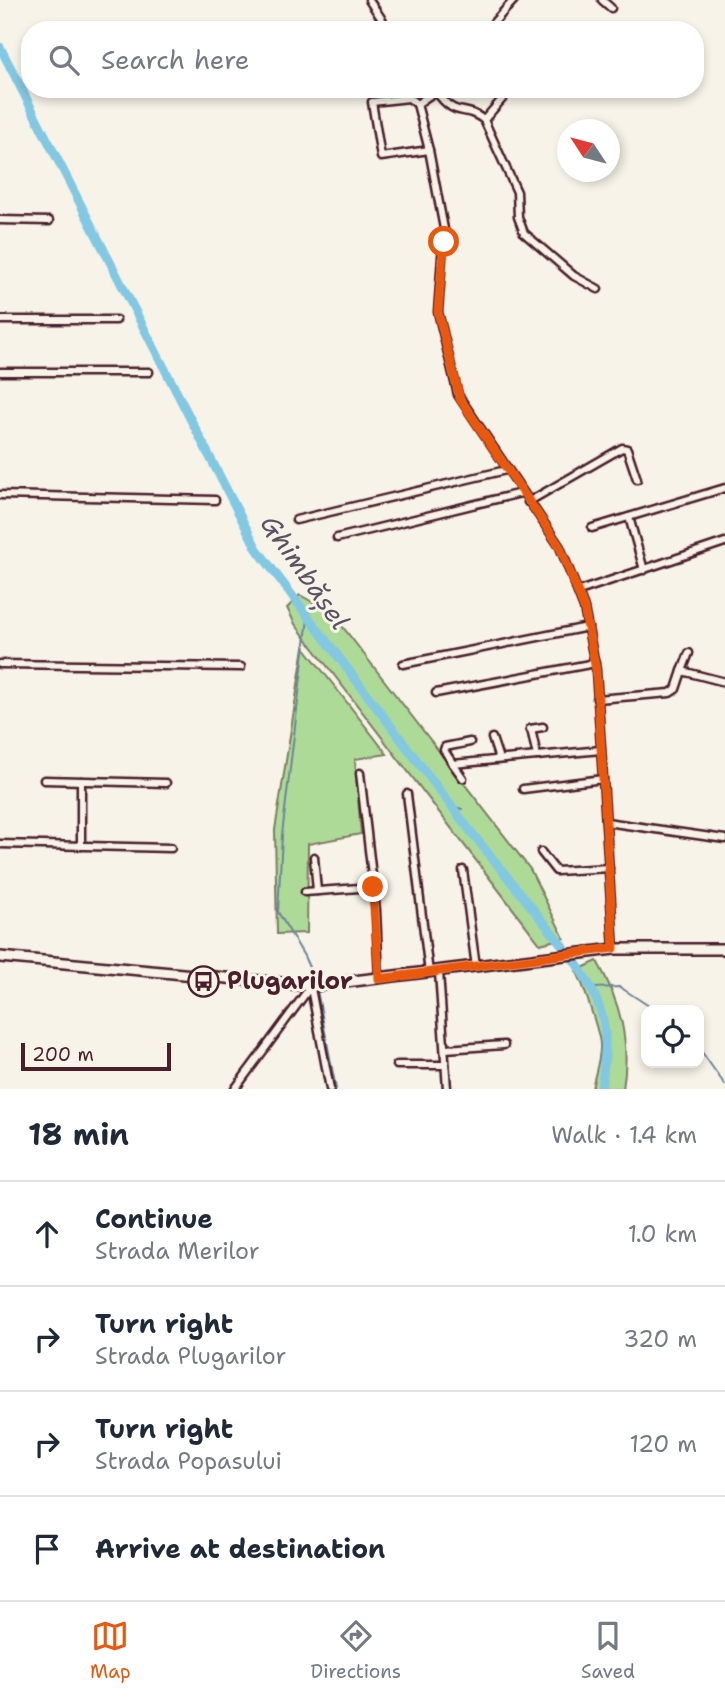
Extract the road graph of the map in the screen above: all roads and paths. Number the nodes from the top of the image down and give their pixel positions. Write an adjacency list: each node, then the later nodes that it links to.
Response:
1 (369, 0): 5 (street)
2 (514, 0): 6 (street)
3 (602, 0): 4 (street)
4 (611, 8)
5 (383, 21)
6 (495, 21)
7 (424, 98): 10 (street)
8 (439, 98): 11 (street)
9 (503, 98): 11 (street)
10 (417, 104): 12 (street); 12 (street)
11 (484, 120): 15 (street)
12 (429, 150): 20 (street)
13 (0, 220): 14 (street)
14 (49, 221)
15 (598, 289)
16 (0, 320): 17 (street)
17 (116, 320)
18 (0, 372): 19 (street)
19 (149, 372)
20 (506, 470): 23 (street); 28 (street)
21 (637, 479): 26 (street)
22 (725, 488): 27 (street)
23 (521, 493): 26 (street); 30 (street)
24 (0, 495): 25 (street)
25 (215, 500)
26 (528, 502): 33 (street)
27 (629, 517): 29 (street); 32 (street)
28 (296, 520)
29 (592, 528)
30 (337, 538)
31 (725, 542): 32 (street)
32 (644, 570): 33 (street)
33 (579, 590): 34 (street)
34 (588, 627): 36 (street); 38 (street)
35 (689, 653): 40 (street)
36 (595, 663): 42 (street); 43 (street)
37 (0, 664): 39 (street)
38 (403, 664)
39 (241, 667)
40 (682, 671): 41 (street); 43 (street)
41 (725, 682)
42 (436, 693)
43 (597, 699): 47 (street)
44 (543, 727): 48 (street)
45 (492, 738): 49 (street)
46 (470, 742): 50 (street)
47 (601, 750): 48 (street); 53 (street)
48 (537, 756): 49 (street)
49 (499, 759): 50 (street)
50 (453, 764): 52 (street)
51 (360, 773): 68 (street)
52 (463, 778)
53 (603, 779): 57 (street); 59 (street)
54 (44, 780): 55 (street)
55 (81, 781): 56 (street); 62 (street)
56 (166, 783)
57 (523, 789)
58 (407, 794): 75 (street)
59 (607, 822): 60 (street); 66 (street)
60 (725, 839)
61 (0, 844): 62 (street)
62 (80, 846): 63 (street)
63 (172, 848)
64 (541, 852): 66 (street)
65 (314, 857): 69 (street)
66 (609, 868): 71 (street)
67 (463, 870): 74 (street)
68 (373, 887): 69 (street); 76 (street)
69 (317, 891): 70 (street)
70 (305, 892)
71 (614, 948): 72 (street); 74 (street)
72 (725, 949)
73 (0, 957): 77 (street)
74 (475, 967): 75 (street)
75 (434, 972): 76 (street); 79 (street)
76 (379, 979): 77 (street)
77 (315, 986): 82 (street); 83 (street)
78 (503, 1045): 79 (street)
79 (445, 1049): 81 (street)
80 (397, 1065): 81 (street)
81 (445, 1065): 84 (street)
82 (235, 1089)
83 (330, 1089)
84 (447, 1089)

